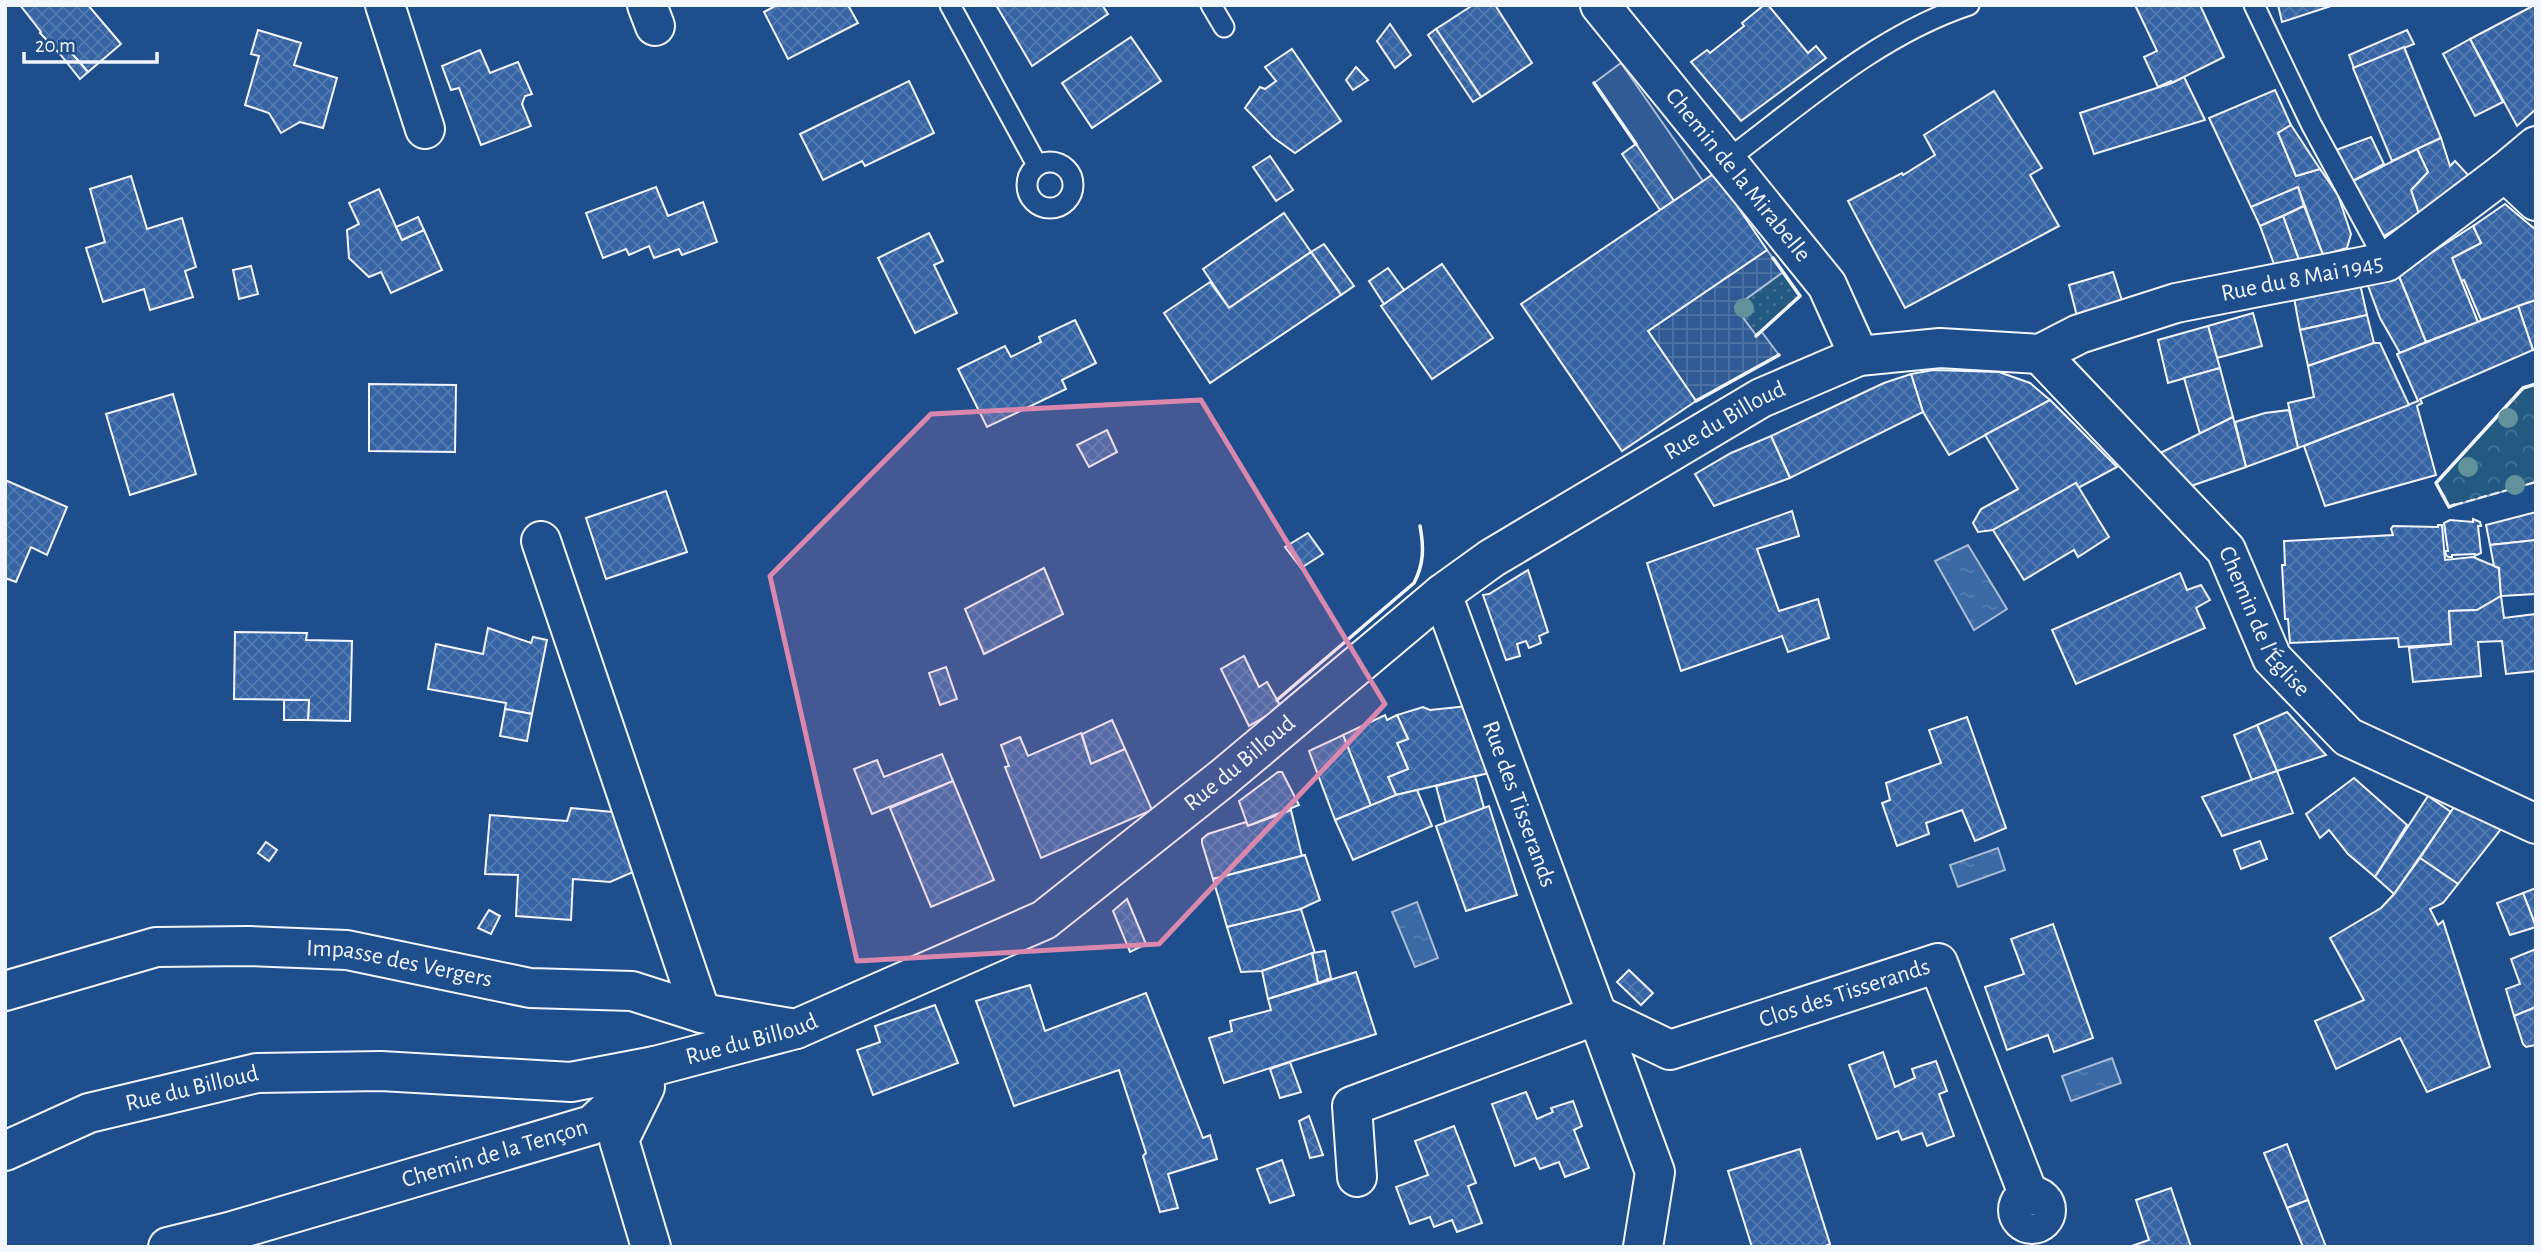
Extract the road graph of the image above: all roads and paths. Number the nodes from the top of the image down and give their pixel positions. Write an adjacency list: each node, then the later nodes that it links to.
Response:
1 (385, 5): 8 (street)
2 (950, 5): 11 (lane)
3 (1211, 5): 7 (lane)
4 (1600, 5): 10 (street, Chemin de la Mirabelle)
5 (1969, 5): 10 (lane)
6 (2254, 5): 14 (lane)
7 (1224, 27)
8 (425, 129)
9 (2536, 146): 12 (street, Rue du 8 Mai 1945)
10 (1727, 160): 16 (street, Chemin de la Mirabelle)
11 (1037, 165)
12 (2505, 172): 13 (street); 14 (street, Rue du 8 Mai 1945)
13 (2536, 201)
14 (2386, 262): 15 (street, Rue du 8 Mai 1945)
15 (2040, 354): 16 (street, Rue du Billoud); 19 (street, Chemin de l'Église)
16 (1859, 356): 18 (street, Rue du Billoud)
17 (541, 541): 21 (street)
18 (1442, 594): 22 (street, Rue des Tisserands); 23 (street, Rue du Billoud)
19 (2536, 824)
20 (5, 992): 21 (street, Impasse des Vergers)
21 (701, 1013): 23 (street, Impasse des Vergers)
22 (1597, 1015): 26 (street); 27 (street, Clos des Tisserands); 30 (street)
23 (796, 1029): 24 (street, Rue du Billoud)
24 (655, 1066): 25 (street, Rue du Billoud); 28 (street, Chemin de la Tençon); 29 (street, Chemin de la Tençon)
25 (5, 1151)
26 (1357, 1177)
27 (2029, 1196)
28 (168, 1247)
29 (651, 1247)
30 (1643, 1247)

